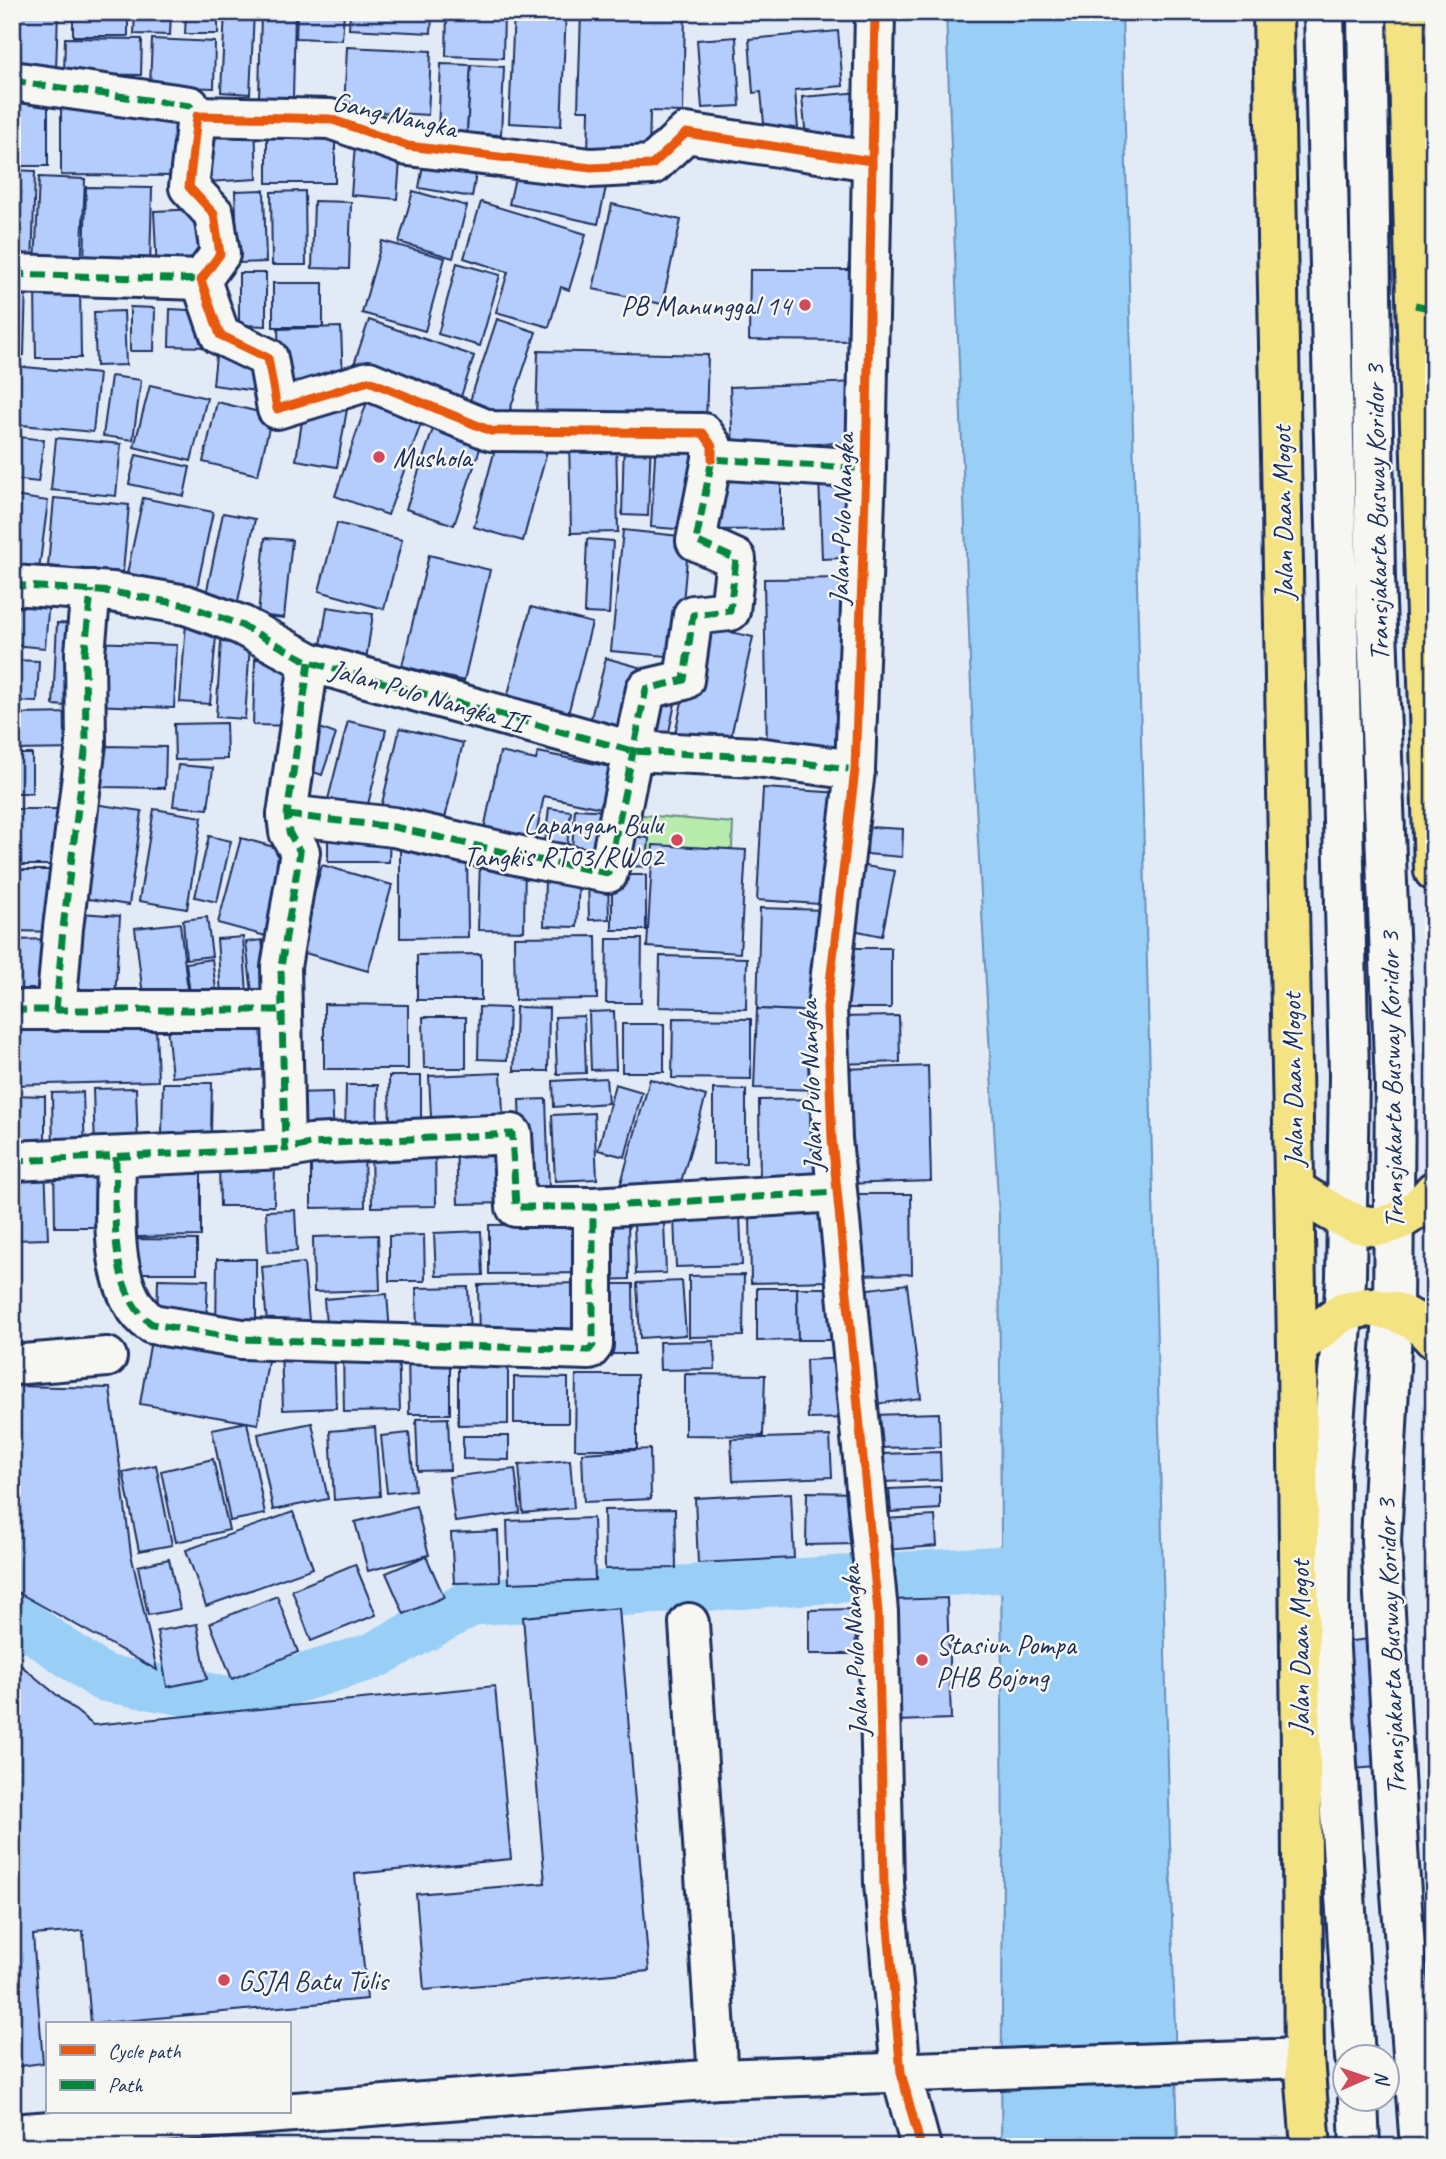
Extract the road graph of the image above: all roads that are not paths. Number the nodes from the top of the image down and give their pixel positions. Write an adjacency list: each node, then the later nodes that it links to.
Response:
1 (875, 12): 8 (street, Jalan Pulo Nangka)
2 (1273, 12): 29 (highway, Jalan Daan Mogot)
3 (1324, 12): 33 (street, Transjakarta Busway Koridor 3)
4 (1367, 12): 34 (street, Transjakarta Busway Koridor 3)
5 (1407, 12): 9 (highway)
6 (12, 81): 7 (street)
7 (197, 116): 8 (street, Gang Nangka); 11 (street)
8 (871, 161): 14 (street, Jalan Pulo Nangka)
9 (1422, 179): 12 (highway)
10 (12, 274): 11 (street)
11 (201, 281): 13 (street)
12 (1424, 307): 15 (highway)
13 (712, 459): 14 (street); 19 (street)
14 (866, 469): 20 (street, Jalan Pulo Nangka)
15 (1428, 503): 22 (highway)
16 (12, 585): 17 (street, Jalan Pulo Nangka II)
17 (91, 590): 18 (street, Jalan Pulo Nangka II); 25 (street)
18 (309, 662): 19 (street, Jalan Pulo Nangka II); 21 (street)
19 (632, 751): 20 (street, Jalan Pulo Nangka II); 21 (street)
20 (855, 770): 31 (street, Jalan Pulo Nangka)
21 (287, 815): 24 (street)
22 (1434, 870)
23 (12, 1010): 25 (street)
24 (282, 1010): 25 (street); 26 (street)
25 (56, 1011)
26 (285, 1149): 27 (street); 32 (street)
27 (116, 1157): 28 (street); 32 (street)
28 (12, 1161)
29 (1294, 1188): 33 (highway); 38 (highway, Jalan Daan Mogot)
30 (1434, 1191): 34 (highway)
31 (837, 1192): 32 (street); 44 (street, Jalan Pulo Nangka)
32 (593, 1207)
33 (1348, 1221): 34 (highway); 35 (street, Transjakarta Busway Koridor 3)
34 (1393, 1224): 36 (street, Transjakarta Busway Koridor 3)
35 (1344, 1311): 36 (highway); 38 (highway); 42 (street, Transjakarta Busway Koridor 3)
36 (1393, 1311): 37 (highway); 53 (street, Transjakarta Busway Koridor 3)
37 (1434, 1339)
38 (1297, 1347): 43 (highway, Jalan Daan Mogot)
39 (107, 1357): 40 (street)
40 (12, 1365)
41 (689, 1623): 45 (street)
42 (1354, 2044)
43 (1304, 2058): 44 (street); 51 (highway, Jalan Daan Mogot)
44 (901, 2073): 45 (street); 50 (street, Jalan Pulo Nangka)
45 (718, 2079): 46 (street)
46 (290, 2112)
47 (269, 2114): 49 (street)
48 (1359, 2114): 52 (street)
49 (12, 2134)
50 (921, 2147)
51 (1311, 2147)
52 (1360, 2147)
53 (1420, 2147)

